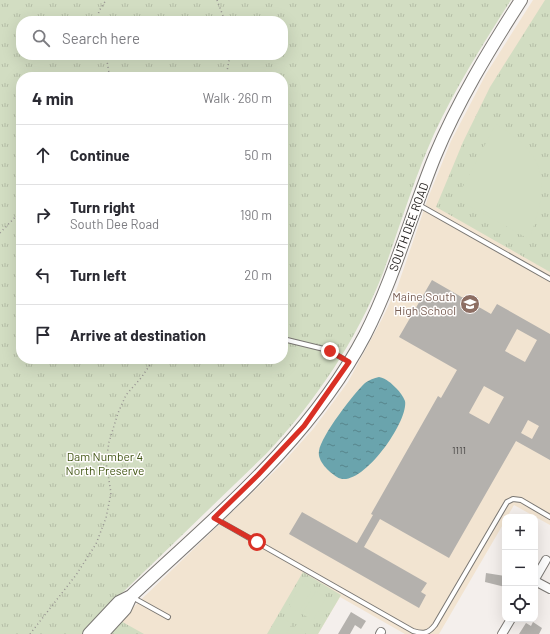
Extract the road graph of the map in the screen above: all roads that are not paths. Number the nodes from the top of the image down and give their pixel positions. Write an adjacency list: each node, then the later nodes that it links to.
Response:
1 (521, 0): 2 (main road, SOUTH DEE ROAD)
2 (417, 204): 3 (lane); 5 (main road, SOUTH DEE ROAD)
3 (550, 279)
4 (288, 340): 5 (lane)
5 (349, 362): 7 (main road, SOUTH DEE ROAD)
6 (550, 517): 7 (lane)
7 (214, 518): 12 (main road, SOUTH DEE ROAD)
8 (546, 560): 9 (street)
9 (538, 575)
10 (538, 582): 11 (street)
11 (550, 589)
12 (131, 596): 13 (lane); 15 (main road, SOUTH DEE ROAD); 16 (main road, SOUTH DEE ROAD)
13 (168, 617)
14 (509, 622): 17 (street)
15 (89, 634)
16 (102, 634)
17 (502, 634)

